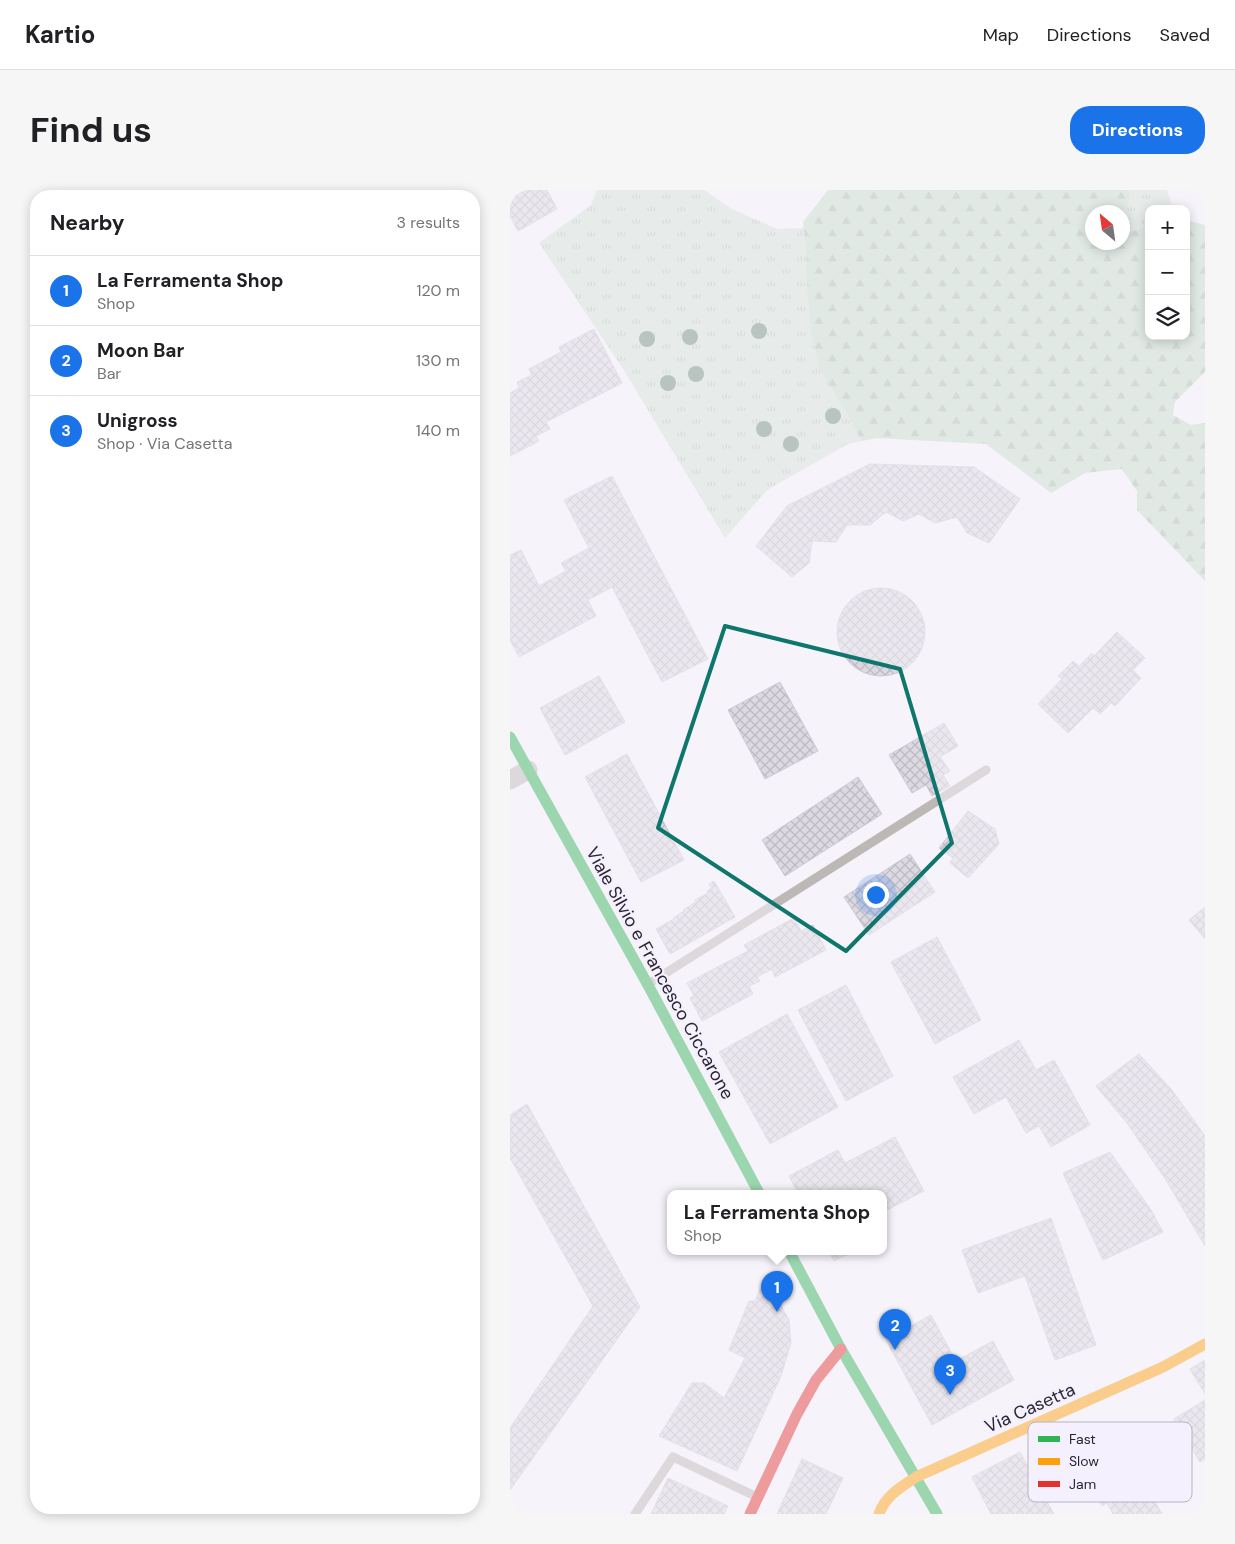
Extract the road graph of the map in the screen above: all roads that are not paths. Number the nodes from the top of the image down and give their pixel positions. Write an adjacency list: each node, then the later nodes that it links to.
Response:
1 (510, 737): 2 (street, Viale Silvio e Francesco Ciccarone)
2 (528, 770): 4 (street); 5 (street, Viale Silvio e Francesco Ciccarone)
3 (986, 770): 5 (lane)
4 (510, 780)
5 (648, 985): 6 (street, Viale Silvio e Francesco Ciccarone)
6 (757, 1190)
7 (791, 1255): 9 (street)
8 (1205, 1344): 10 (street, Via Casetta)
9 (841, 1349): 12 (street); 13 (street)
10 (1040, 1422)
11 (1028, 1427): 12 (street, Via Casetta)
12 (916, 1477): 16 (street, Via Casetta); 17 (street)
13 (758, 1498): 14 (lane); 15 (street)
14 (635, 1514)
15 (750, 1514)
16 (879, 1514)
17 (937, 1514)

